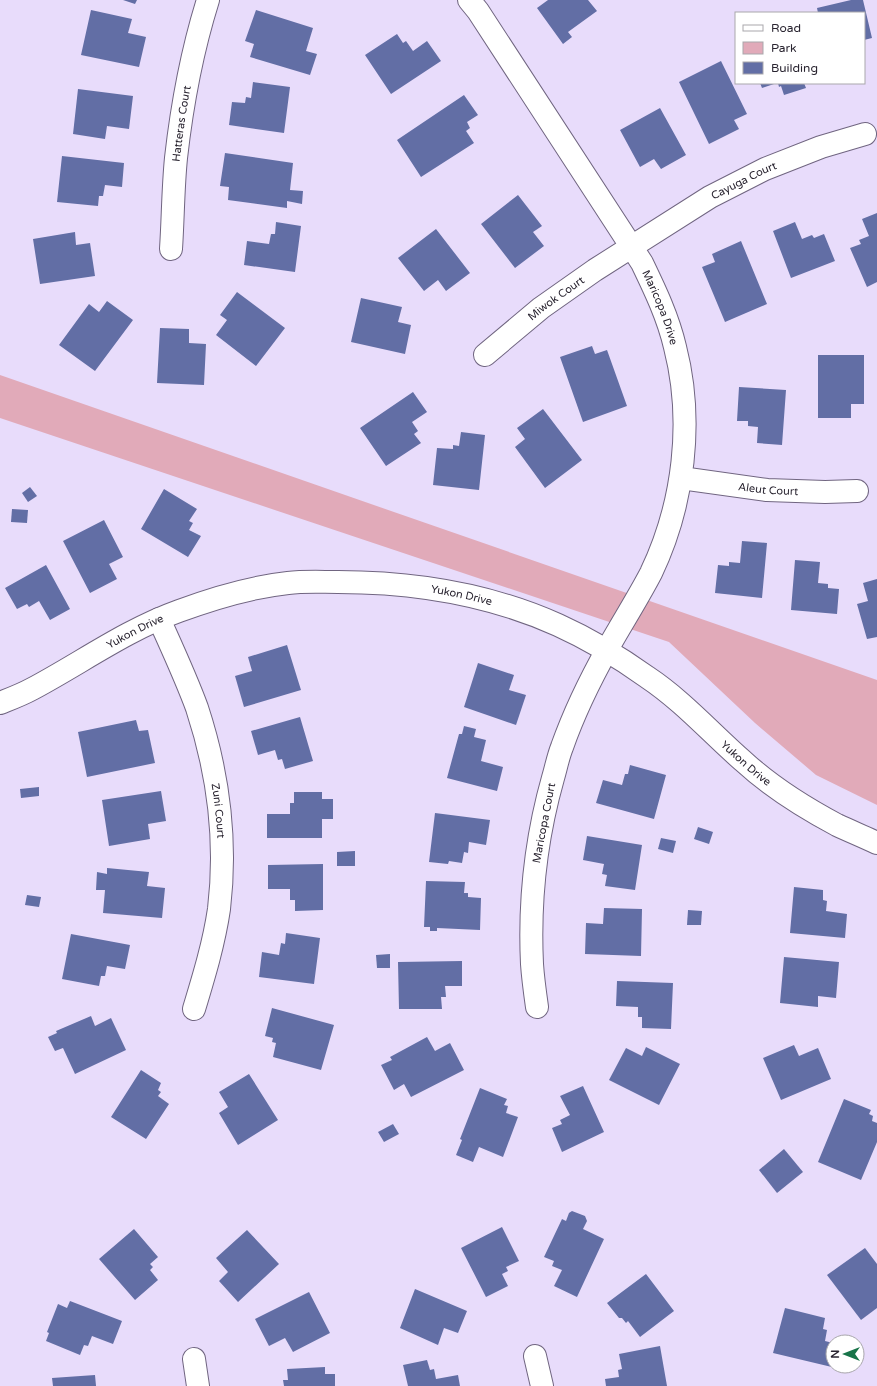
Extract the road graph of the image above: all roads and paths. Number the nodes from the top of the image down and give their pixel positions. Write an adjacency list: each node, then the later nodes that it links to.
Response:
1 (208, 0): 5 (street, Hatteras Court)
2 (469, 0): 4 (street, Maricopa Drive)
3 (865, 134): 4 (street, Cayuga Court)
4 (631, 246): 6 (street, Miwok Court); 7 (street, Maricopa Drive)
5 (171, 249)
6 (485, 355)
7 (681, 478): 8 (street, Aleut Court); 10 (street, Maricopa Drive)
8 (857, 491)
9 (159, 619): 10 (street, Yukon Drive); 11 (street, Yukon Drive); 14 (street, Zuni Court)
10 (607, 650): 12 (street, Yukon Drive); 13 (street, Maricopa Court)
11 (0, 703)
12 (877, 843)
13 (537, 1007)
14 (194, 1009)
15 (535, 1356): 18 (street)
16 (194, 1359): 17 (street)
17 (198, 1386)
18 (542, 1386)

